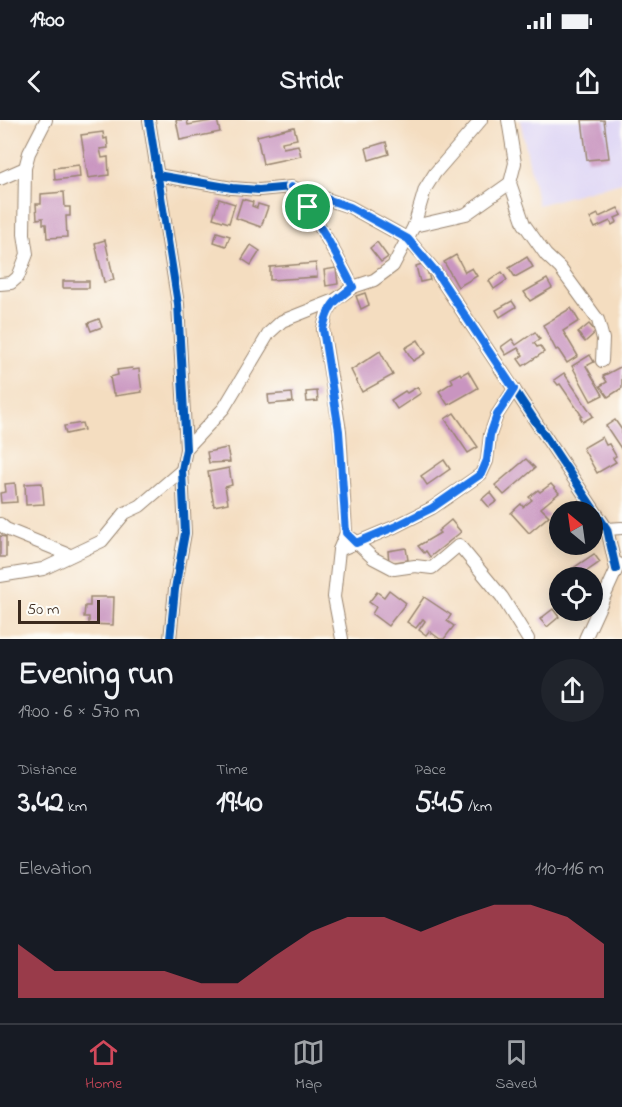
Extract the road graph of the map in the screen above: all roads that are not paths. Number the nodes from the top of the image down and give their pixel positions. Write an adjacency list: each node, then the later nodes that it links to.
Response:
1 (46, 120): 5 (street)
2 (149, 120): 6 (street)
3 (481, 120): 10 (street)
4 (508, 120): 8 (street)
5 (25, 168): 7 (street); 12 (street)
6 (157, 175): 9 (street); 17 (street)
7 (0, 179)
8 (510, 183): 10 (street); 15 (street)
9 (291, 187): 11 (street); 13 (street)
10 (414, 226): 11 (street)
11 (408, 239): 13 (street); 16 (street)
12 (0, 284)
13 (353, 287): 14 (street)
14 (335, 300): 17 (street); 22 (street)
15 (602, 361)
16 (514, 389): 21 (street); 23 (street)
17 (186, 449): 18 (street)
18 (182, 470): 25 (street); 28 (street)
19 (0, 524): 25 (street)
20 (622, 528): 21 (street)
21 (607, 529): 26 (street)
22 (346, 533): 23 (street); 24 (street)
23 (356, 543): 24 (street); 30 (street)
24 (339, 550): 29 (street)
25 (70, 555): 27 (street)
26 (619, 565): 31 (street)
27 (0, 576)
28 (170, 639)
29 (342, 639)
30 (528, 639)
31 (585, 639)

